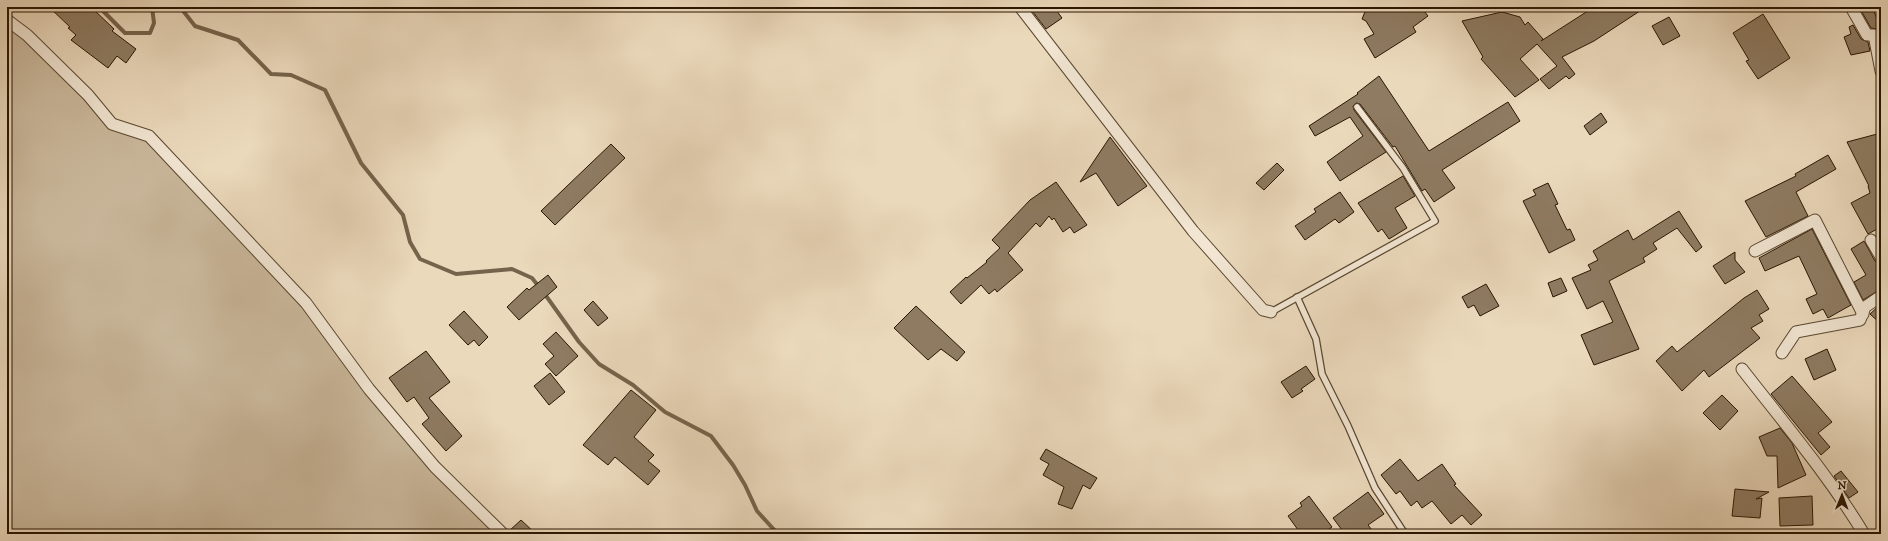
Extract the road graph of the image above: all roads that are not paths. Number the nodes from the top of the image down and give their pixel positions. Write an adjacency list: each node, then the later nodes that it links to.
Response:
1 (1020, 7): 11 (street)
2 (1851, 7): 4 (street)
3 (7, 20): 15 (street)
4 (1881, 71)
5 (1357, 107): 10 (lane)
6 (1871, 240): 8 (street)
7 (1755, 251): 12 (street)
8 (1881, 257)
9 (1881, 296): 12 (street)
10 (1297, 297): 11 (lane); 16 (lane)
11 (1271, 312)
12 (1863, 314): 13 (street)
13 (1782, 353)
14 (1742, 369): 17 (street)
15 (503, 534)
16 (1405, 534)
17 (1864, 534)

